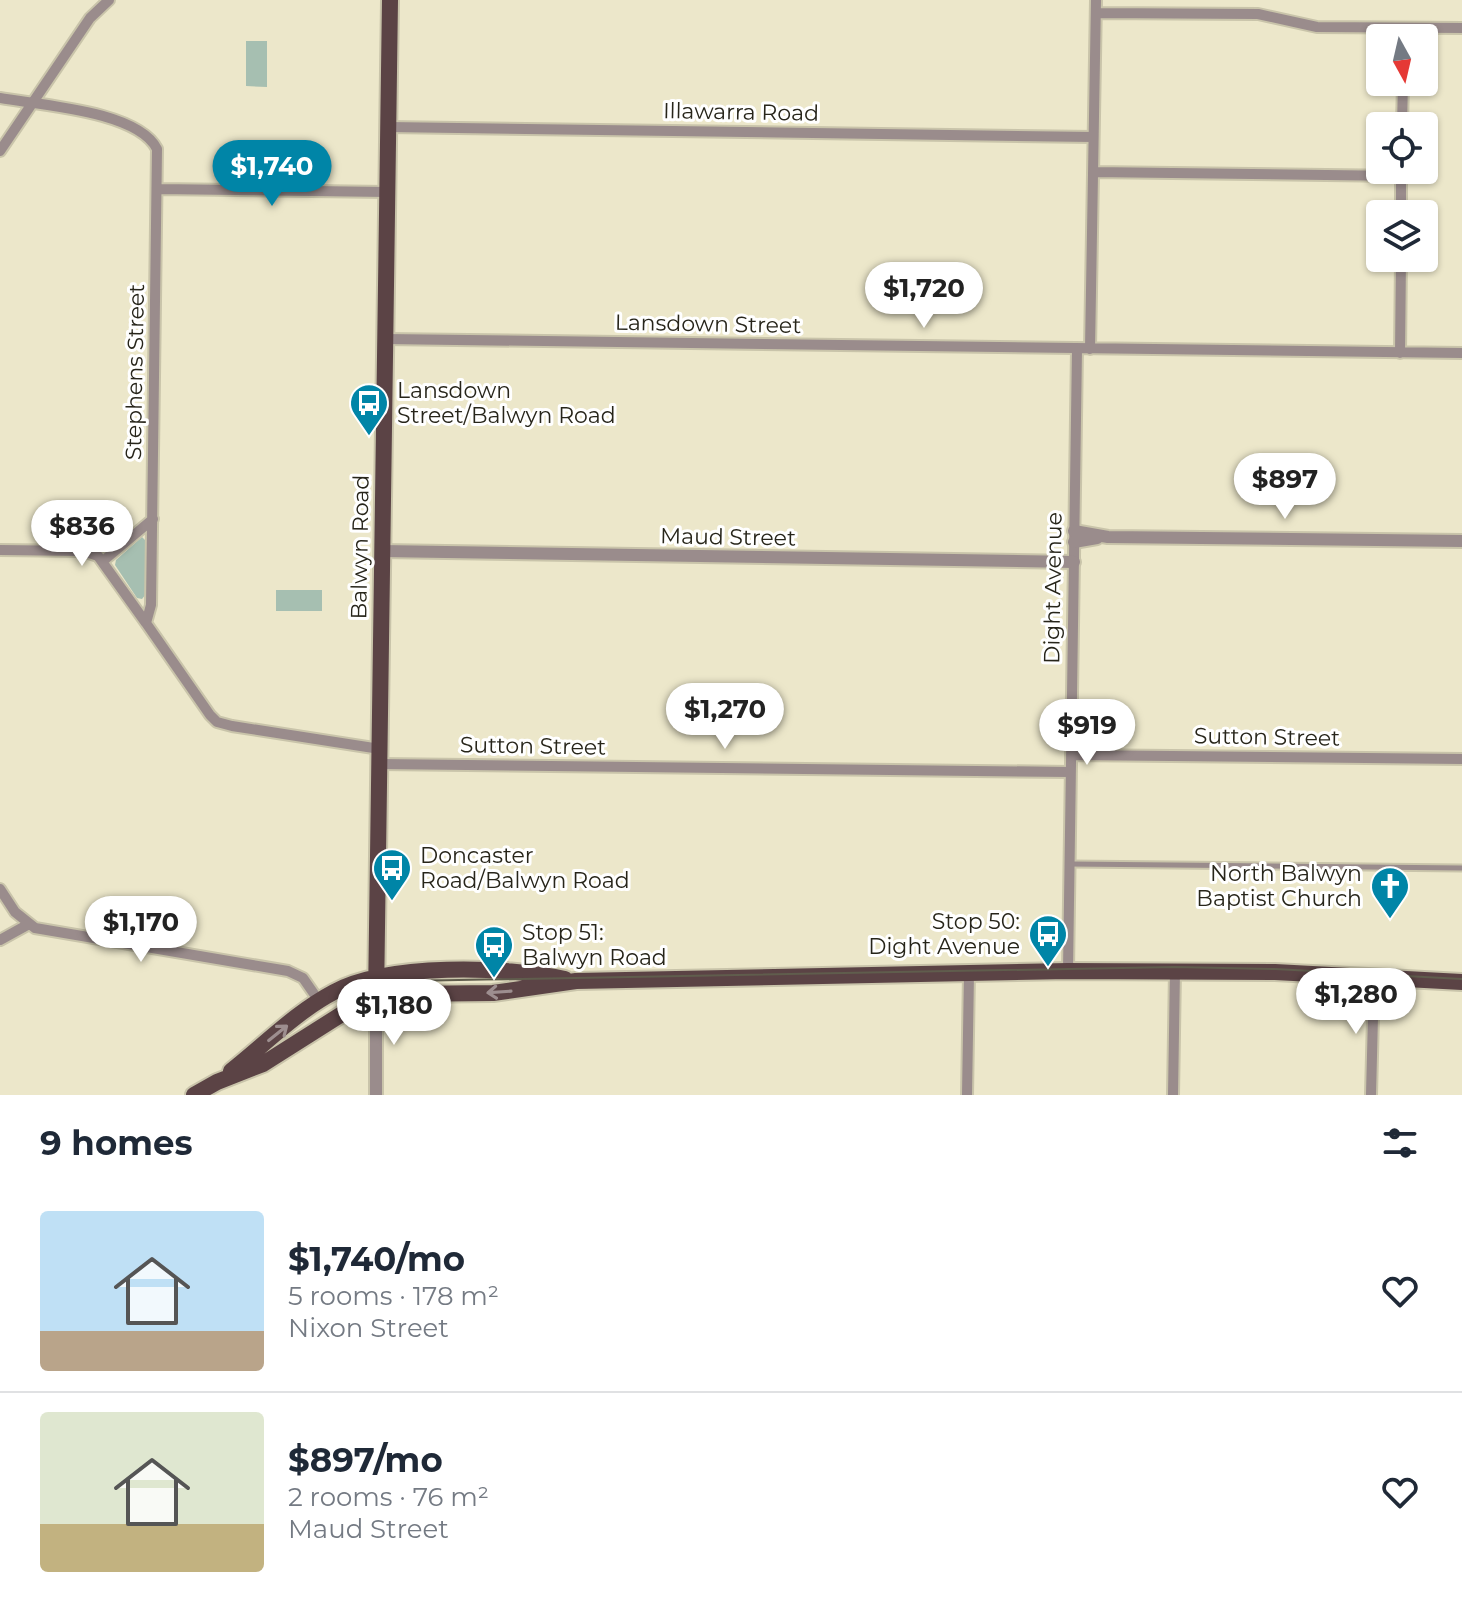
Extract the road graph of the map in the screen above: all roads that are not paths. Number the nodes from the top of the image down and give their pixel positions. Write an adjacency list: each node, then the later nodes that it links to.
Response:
1 (109, 0): 9 (street)
2 (390, 0): 10 (main road, Balwyn Road)
3 (1096, 0): 4 (street)
4 (1096, 13): 6 (street); 11 (street)
5 (1462, 28): 7 (street)
6 (1366, 30)
7 (1438, 30)
8 (0, 98): 9 (street, Stephens Street)
9 (32, 104): 12 (street); 15 (street, Stephens Street)
10 (388, 127): 11 (street, Illawarra Road); 16 (main road, Balwyn Road)
11 (1093, 137): 13 (street)
12 (0, 151)
13 (1093, 172): 14 (street); 20 (street)
14 (1366, 173)
15 (158, 189): 16 (street); 23 (street, Stephens Street)
16 (387, 192): 18 (main road, Balwyn Road)
17 (1401, 272): 21 (street)
18 (385, 339): 19 (street, Lansdown Street); 27 (main road, Balwyn Road)
19 (1077, 349): 20 (street, Lansdown Street); 24 (street, Dight Avenue)
20 (1090, 349): 21 (street, Lansdown Street)
21 (1400, 353): 22 (street, Lansdown Street)
22 (1462, 353)
23 (153, 519): 28 (street); 30 (street, Stephens Street)
24 (1074, 536): 25 (street); 29 (street, Dight Avenue)
25 (1462, 541)
26 (0, 550): 28 (street)
27 (382, 551): 29 (street, Maud Street); 32 (main road, Balwyn Road)
28 (103, 561): 30 (street)
29 (1074, 562): 31 (street, Dight Avenue)
30 (146, 623): 32 (street)
31 (1071, 755): 33 (street, Sutton Street); 34 (street, Dight Avenue)
32 (379, 757): 34 (street, Sutton Street); 43 (main road, Balwyn Road)
33 (1462, 759)
34 (1070, 772): 35 (street, Dight Avenue)
35 (1069, 864): 36 (lane); 41 (street, Dight Avenue)
36 (1462, 868)
37 (0, 889): 38 (street)
38 (29, 924): 39 (street); 48 (street)
39 (0, 940)
40 (1175, 970): 41 (main road); 44 (main road); 53 (street)
41 (1068, 971): 42 (main road)
42 (969, 973): 45 (main road); 52 (street)
43 (376, 976): 45 (main road); 47 (main road, Balwyn Road); 48 (main road)
44 (1374, 977): 46 (main road); 54 (street)
45 (576, 981): 47 (main road, one-way to 47)
46 (1462, 982)
47 (376, 999): 49 (main road); 51 (street, Balwyn Road)
48 (319, 1001): 49 (main road, one-way to 48)
49 (217, 1082): 50 (main road)
50 (194, 1095)
51 (376, 1095)
52 (967, 1095)
53 (1173, 1095)
54 (1371, 1095)

